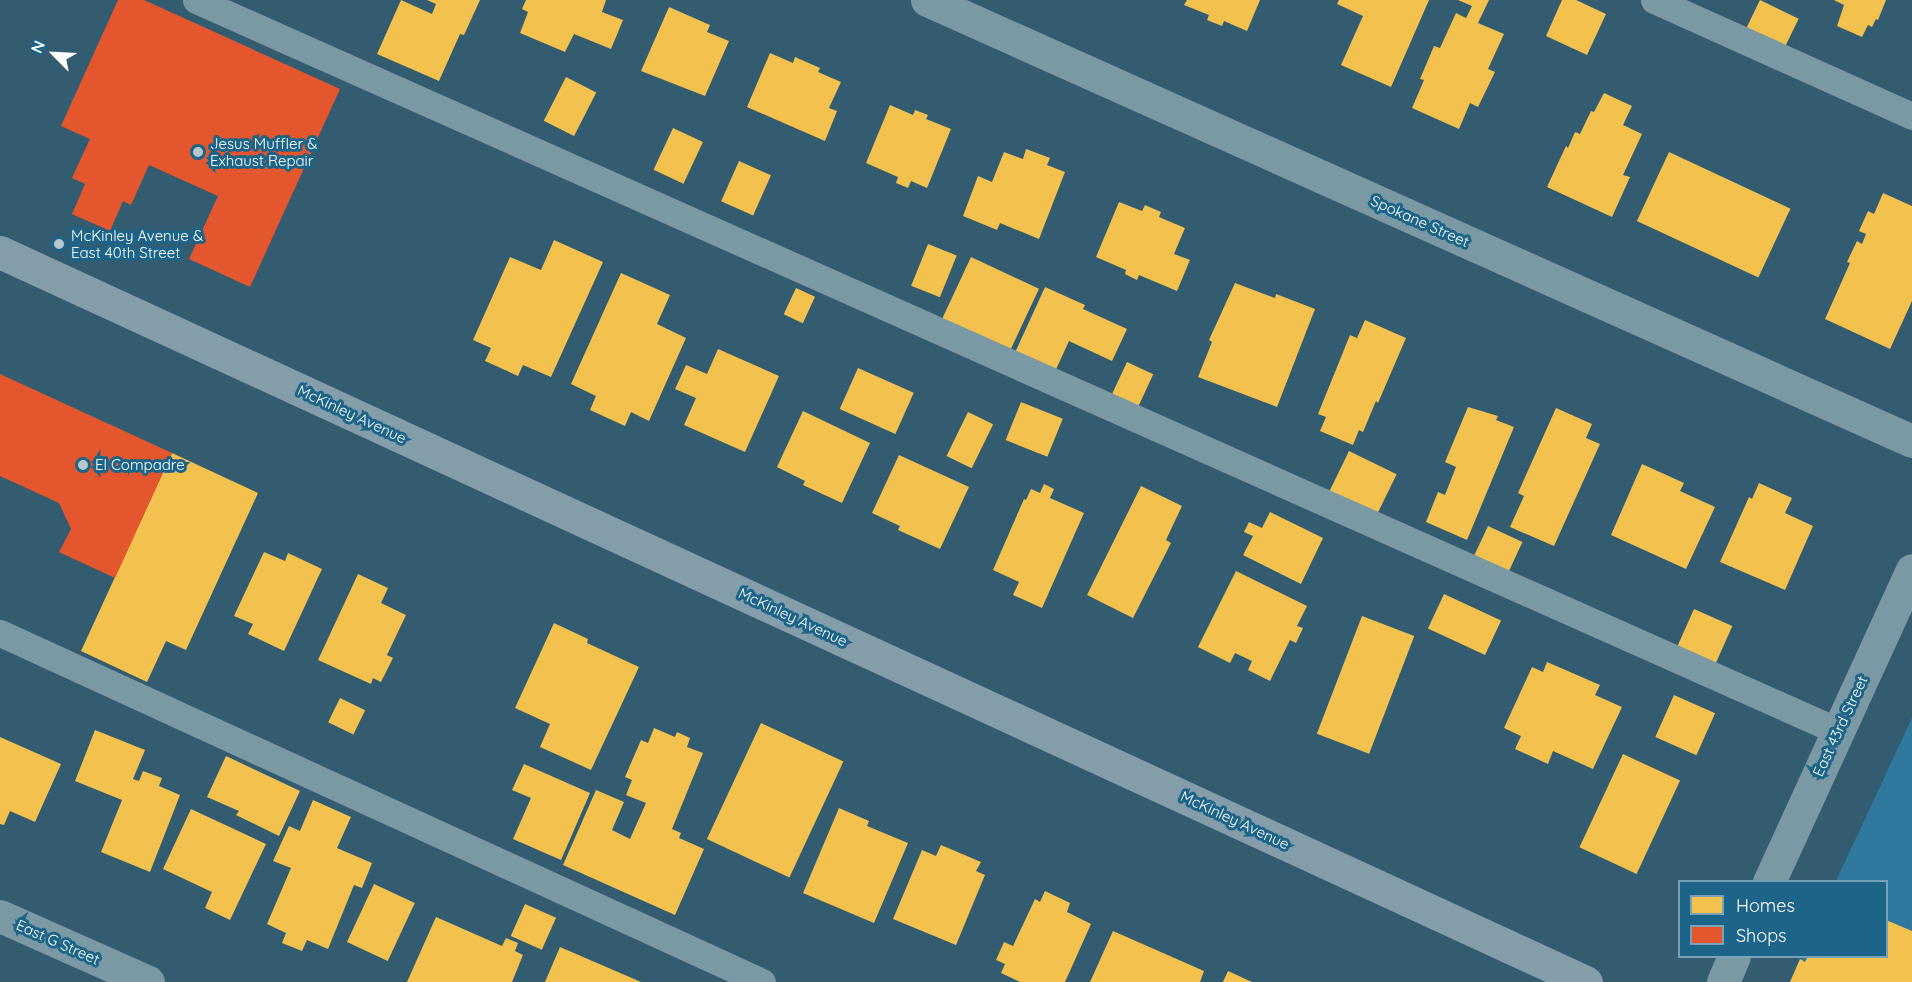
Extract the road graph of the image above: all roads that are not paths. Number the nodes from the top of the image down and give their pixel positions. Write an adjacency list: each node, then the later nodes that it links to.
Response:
1 (196, 0): 9 (lane)
2 (927, 0): 6 (street, Spokane Street)
3 (1654, 0): 4 (lane)
4 (1912, 116)
5 (0, 252): 15 (main road, McKinley Avenue)
6 (1912, 441)
7 (1912, 570): 9 (street, East 43rd Street)
8 (0, 633): 14 (lane)
9 (1838, 731): 10 (street, East 43rd Street)
10 (1770, 880)
11 (0, 916): 13 (street, East G Street)
12 (1734, 958): 16 (street)
13 (148, 982)
14 (762, 982)
15 (1586, 982)
16 (1723, 982)

